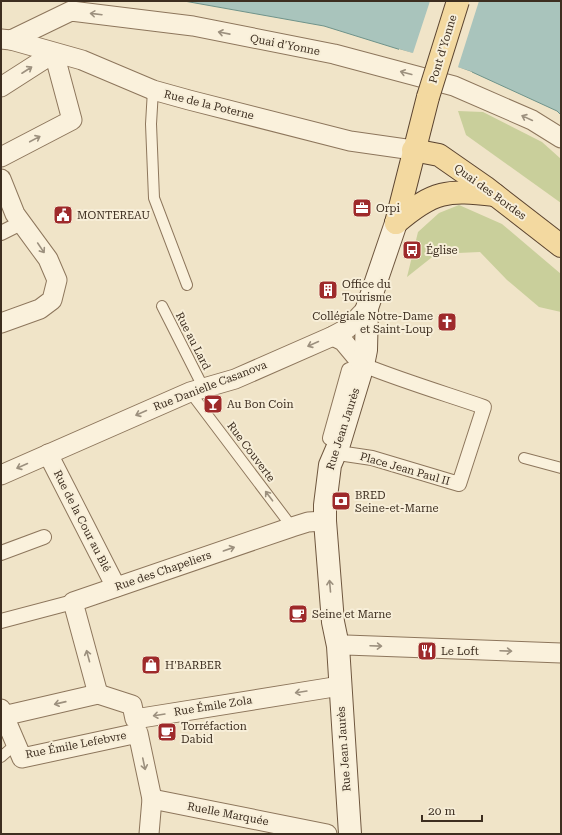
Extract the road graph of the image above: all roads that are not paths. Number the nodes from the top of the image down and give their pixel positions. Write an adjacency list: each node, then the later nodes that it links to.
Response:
1 (458, 1): 7 (main road, Pont d'Yonne, bridge)
2 (6, 40): 3 (street, Rue de la Poterne); 6 (street, Quai d'Yonne, one-way to 2)
3 (54, 53): 4 (street, one-way to 3); 5 (street, Rue de la Poterne); 8 (street, one-way to 3)
4 (1, 87)
5 (153, 90): 7 (street, Rue de la Poterne); 15 (lane)
6 (561, 138)
7 (413, 150): 10 (main road, Quai des Bordes); 12 (main road, Rue Jean Jaurès)
8 (1, 157)
9 (1, 179): 11 (street)
10 (495, 195): 12 (main road); 14 (main road, Quai des Bordes)
11 (22, 223): 13 (street); 18 (street, one-way to 18)
12 (396, 223): 17 (main road, Rue Jean Jaurès)
13 (1, 233)
14 (561, 246)
15 (187, 285)
16 (162, 306): 21 (lane, Rue au Lard)
17 (368, 308): 19 (street, Rue Danielle Casanova); 20 (main road, Rue Jean Jaurès)
18 (1, 322)
19 (333, 336): 20 (street); 21 (street, Rue Danielle Casanova, one-way to 21)
20 (363, 365): 22 (main road, Rue Jean Jaurès); 22 (street, Place Jean Paul II)
21 (197, 390): 23 (street, Rue Danielle Casanova, one-way to 23); 28 (lane, Rue Couverte, one-way to 21)
22 (339, 444): 27 (main road, Rue Jean Jaurès)
23 (48, 454): 26 (street, Rue Danielle Casanova, one-way to 26); 31 (street, Rue de la Cour au Blé)
24 (524, 458): 25 (lane)
25 (561, 468)
26 (1, 475)
27 (325, 521): 28 (street, Rue des Chapeliers); 34 (main road, Rue Jean Jaurès, one-way to 27)
28 (292, 527): 31 (street, Rue des Chapeliers, one-way to 28)
29 (44, 537): 30 (street)
30 (1, 553)
31 (116, 587): 32 (street, Rue des Chapeliers)
32 (73, 602): 33 (street, Rue des Chapeliers); 37 (street, one-way to 32)
33 (1, 621)
34 (338, 646): 35 (street, one-way to 35); 36 (main road, Rue Jean Jaurès)
35 (561, 653)
36 (340, 686): 39 (street, Rue Émile Zola, one-way to 39); 45 (main road, Rue Jean Jaurès)
37 (98, 694): 38 (street, one-way to 38); 39 (street)
38 (2, 712): 40 (street)
39 (137, 726): 40 (street, Rue Émile Lefebvre); 42 (street, Rue Émile Lefebvre, one-way to 42)
40 (16, 744): 41 (lane)
41 (1, 757)
42 (152, 799): 43 (street, Rue Émile Lefebvre); 44 (street, Ruelle Marquée)
43 (149, 834)
44 (327, 834)
45 (350, 834)

